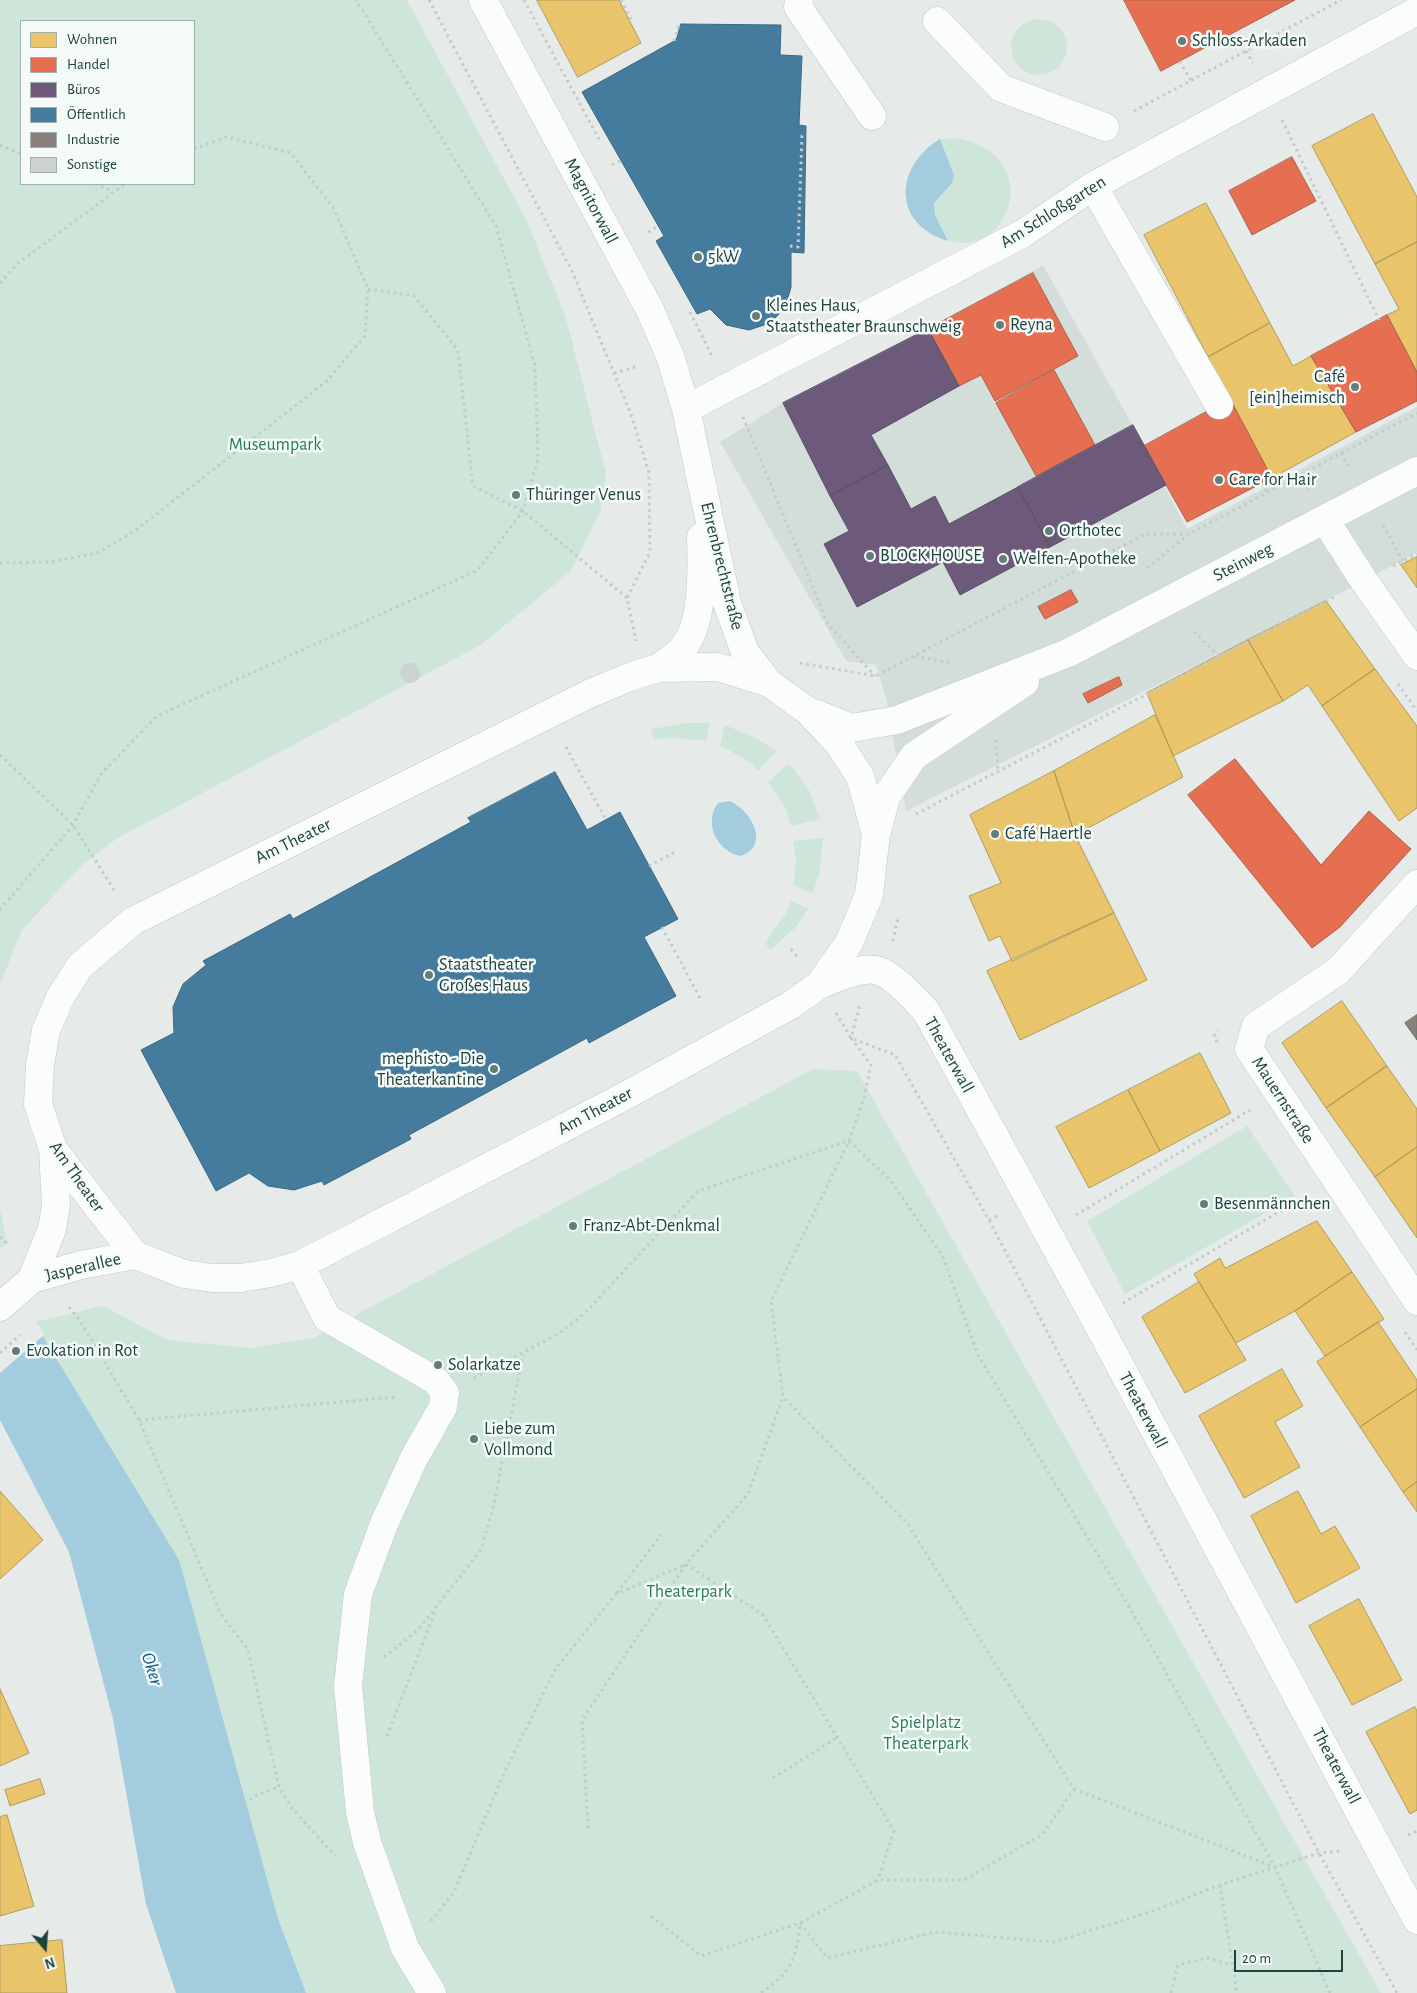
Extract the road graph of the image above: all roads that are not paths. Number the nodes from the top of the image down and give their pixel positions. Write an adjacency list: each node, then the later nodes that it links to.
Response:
1 (483, 0): 9 (street, Magnitorwall)
2 (799, 4): 5 (street)
3 (1417, 11): 7 (street, Am Schloßgarten)
4 (937, 21): 6 (street)
5 (872, 116)
6 (1105, 127)
7 (1093, 186): 8 (street); 9 (street, Am Schloßgarten)
8 (1219, 405)
9 (686, 408): 10 (street, Ehrenbrechtstraße)
10 (700, 470): 15 (street, Ehrenbrechtstraße); 16 (street, Ehrenbrechtstraße)
11 (1417, 471): 12 (street, Steinweg)
12 (1325, 520): 13 (street, Steinweg); 14 (street)
13 (1068, 653): 17 (street, Steinweg); 18 (street, Steinweg)
14 (1417, 656)
15 (652, 670): 16 (street, Am Theater); 23 (street, Am Theater)
16 (769, 683): 17 (street, Am Theater)
17 (808, 711): 18 (street, Am Theater)
18 (876, 834): 20 (street, Am Theater)
19 (1417, 884): 27 (street, Mauernstraße)
20 (861, 914): 21 (street); 22 (street, Am Theater)
21 (879, 970): 22 (street); 29 (street, Theaterwall)
22 (819, 985): 25 (street, Am Theater)
23 (53, 1149): 24 (street, Am Theater); 26 (street, Jasperallee)
24 (135, 1255): 25 (street, Am Theater); 26 (street, Jasperallee)
25 (300, 1265): 30 (street)
26 (32, 1279): 28 (street, Jasperallee)
27 (1417, 1301)
28 (0, 1307)
29 (1417, 1920)
30 (432, 1993)

